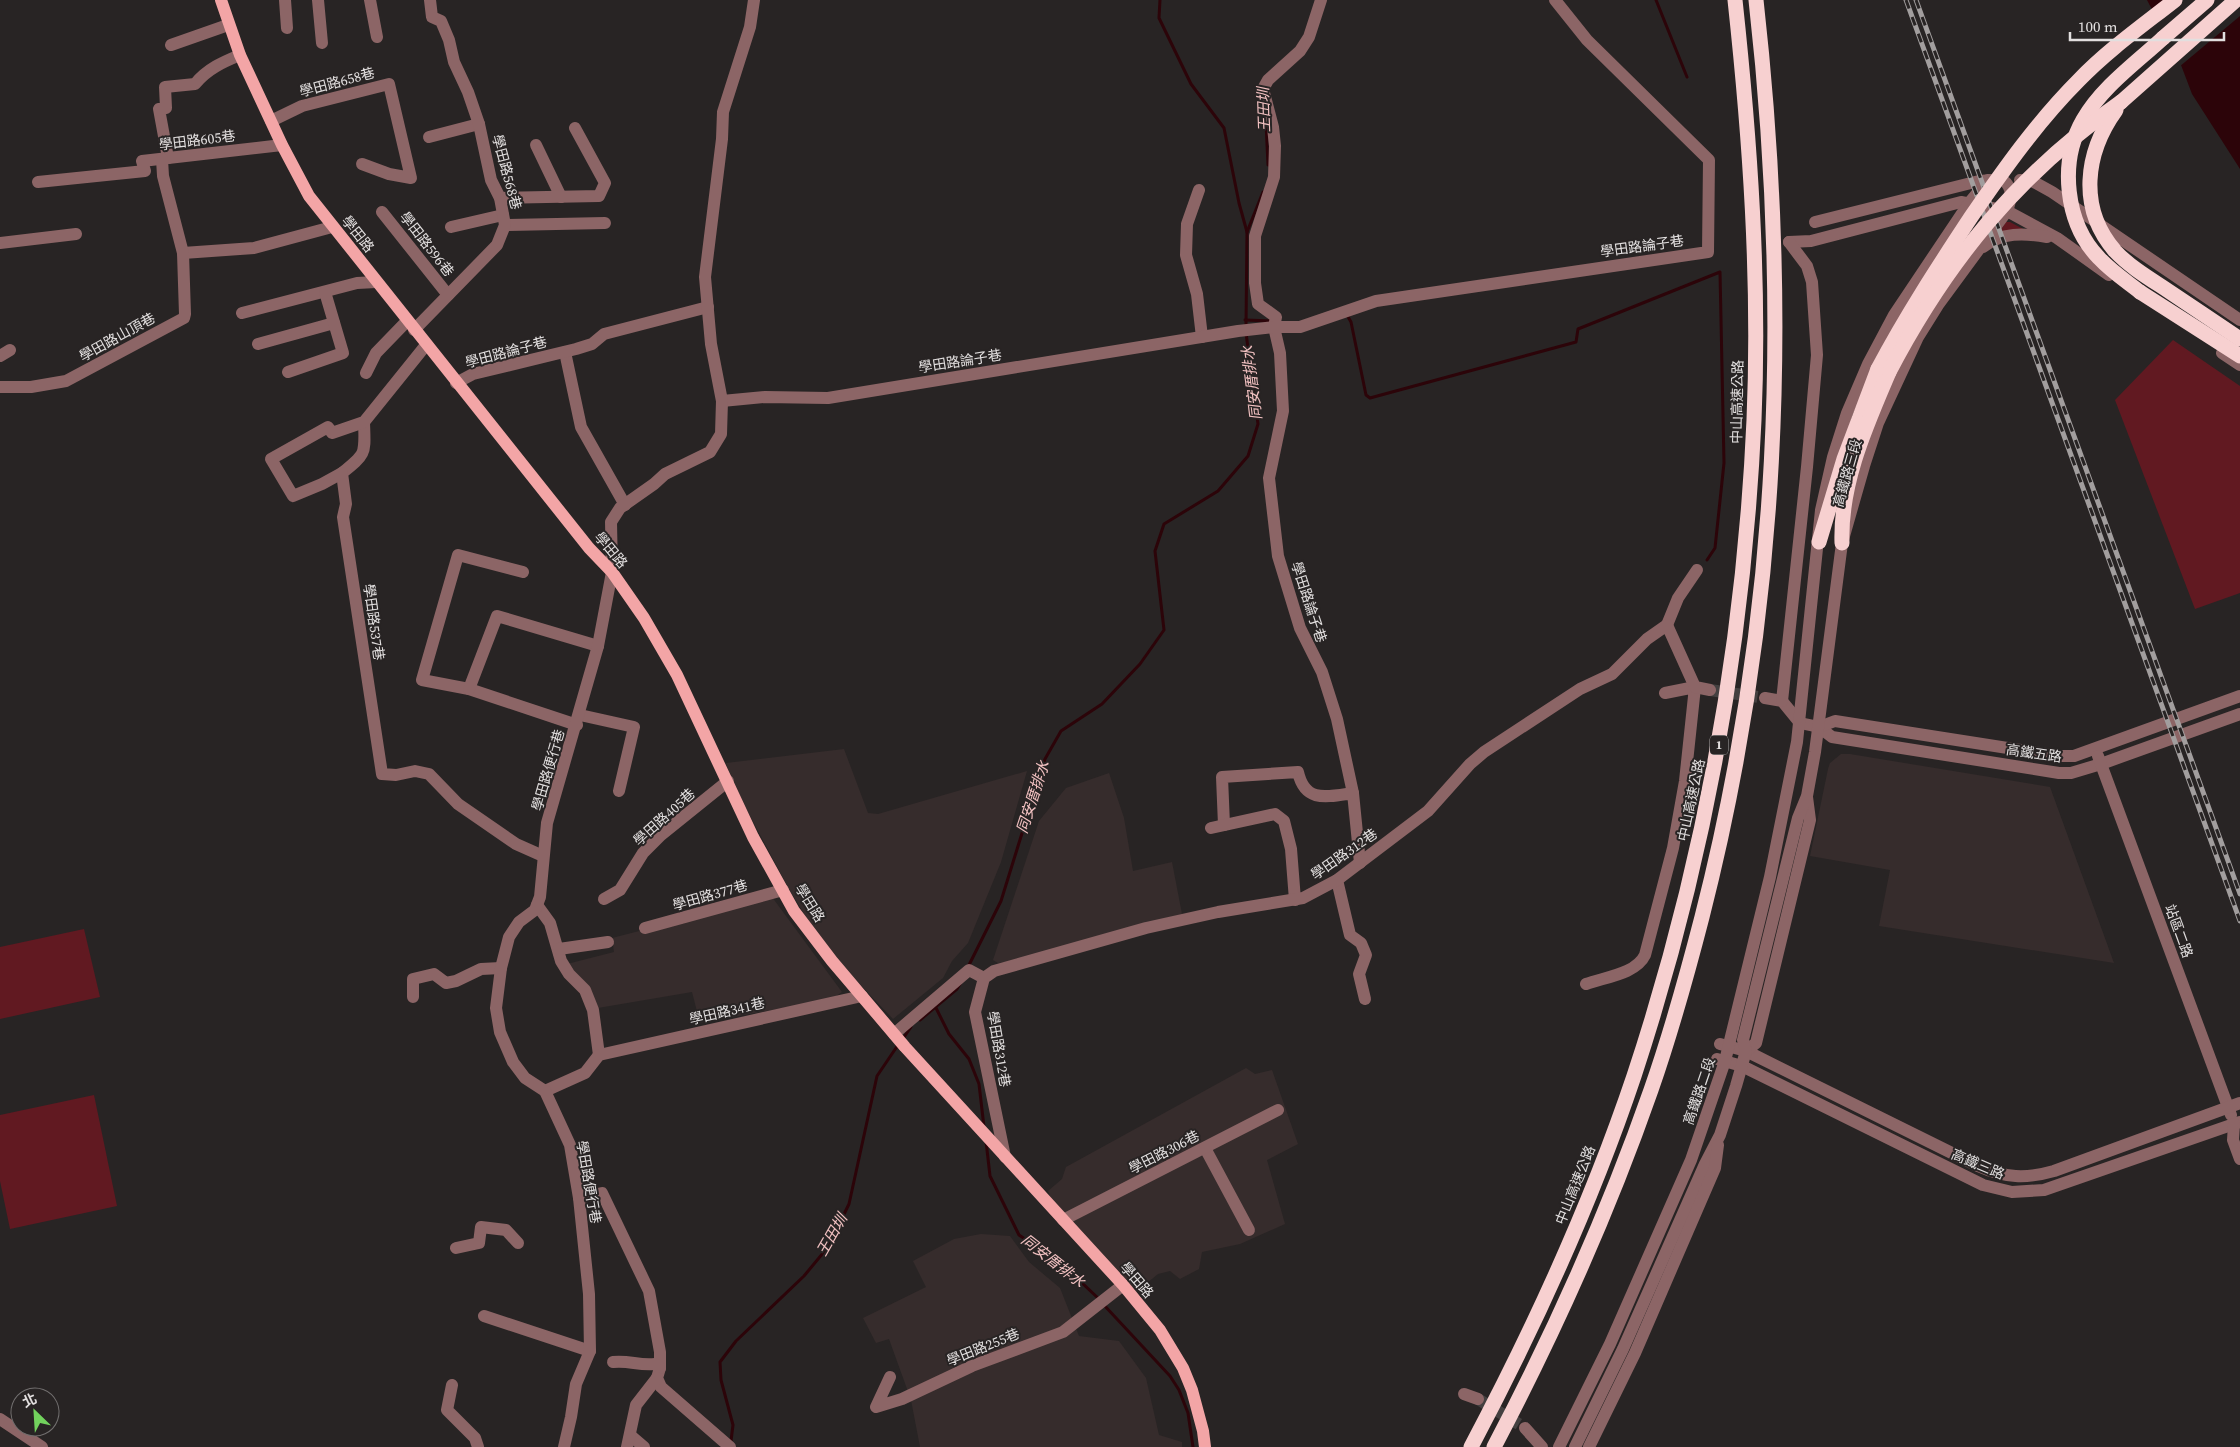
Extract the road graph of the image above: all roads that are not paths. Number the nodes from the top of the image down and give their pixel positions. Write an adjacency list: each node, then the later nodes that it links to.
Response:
1 (221, 0): 14 (main road, 學田路)
2 (285, 0): 15 (street)
3 (318, 0): 17 (street)
4 (370, 0): 16 (street)
5 (430, 0): 22 (street, 學田路568巷)
6 (754, 0): 51 (street)
7 (1321, 0): 56 (street, 學田路論子巷)
8 (1555, 0): 56 (street, 學田路論子巷)
9 (1735, 0): 151 (highway, 中山高速公路 / 1)
10 (1756, 0): 152 (highway, 1)
11 (2175, 0): 64 (highway, bridge)
12 (2207, 0): 62 (highway, bridge)
13 (2236, 0): 20 (highway)
14 (228, 26): 18 (street); 19 (main road, 學田路)
15 (287, 28)
16 (377, 37)
17 (322, 43)
18 (171, 45)
19 (240, 55): 21 (main road, 學田路); 27 (street, 學田路山頂巷)
20 (2121, 102): 58 (highway, bridge); 64 (highway, bridge)
21 (271, 121): 25 (main road, 學田路); 28 (street, 學田路658巷)
22 (479, 124): 24 (street); 34 (street, 學田路568巷)
23 (575, 128): 33 (street)
24 (428, 137)
25 (282, 145): 27 (street, 學田路605巷); 41 (main road, 學田路)
26 (536, 145): 33 (street)
27 (165, 158): 31 (street, 學田路605巷); 46 (street, 學田路山頂巷)
28 (362, 164)
29 (1988, 180): 30 (street); 35 (street); 39 (street)
30 (2003, 180): 36 (street); 53 (street)
31 (38, 182)
32 (1199, 190): 57 (street)
33 (561, 197): 34 (street)
34 (500, 198): 38 (street, 學田路568巷)
35 (1969, 203): 36 (street); 73 (street); 86 (street)
36 (2007, 211): 44 (street); 47 (street, 高鐵路三段)
37 (382, 212): 50 (street, 學田路596巷)
38 (504, 220): 40 (street); 42 (street); 50 (street, 學田路568巷)
39 (1815, 222)
40 (605, 223)
41 (332, 227): 46 (street); 48 (main road, 學田路)
42 (451, 227)
43 (76, 234): 45 (street)
44 (2058, 238): 47 (street, 高鐵路三段); 63 (street)
45 (0, 243)
46 (183, 253): 68 (street, 學田路山頂巷)
47 (1975, 253): 74 (street, 高鐵路三段)
48 (376, 282): 49 (street); 55 (main road, 學田路)
49 (325, 292): 52 (street); 54 (street)
50 (448, 295): 55 (street, 學田路568巷)
51 (708, 307): 61 (street, 學田路論子巷); 69 (street)
52 (242, 313)
53 (2240, 320)
54 (334, 323): 59 (street); 65 (street)
55 (410, 325): 60 (main road, 學田路); 66 (street, 學田路568巷)
56 (1274, 327): 57 (street, 學田路論子巷); 95 (street, 學田路論子巷)
57 (1202, 337): 69 (street, 學田路論子巷)
58 (2240, 339)
59 (258, 344)
60 (426, 346): 67 (main road, 學田路); 70 (street)
61 (565, 352): 67 (street, 學田路論子巷); 72 (street, 學田路論子巷)
62 (2240, 356)
63 (2240, 365)
64 (1884, 371): 73 (highway); 74 (highway)
65 (288, 372)
66 (366, 373)
67 (456, 383): 77 (main road, 學田路)
68 (0, 387)
69 (722, 400): 72 (street)
70 (364, 422): 71 (street); 71 (street)
71 (342, 473): 98 (street, 學田路537巷)
72 (625, 505): 77 (street)
73 (1819, 542): 89 (street)
74 (1842, 543): 90 (street, 高鐵路三段)
75 (1697, 570): 78 (street)
76 (523, 572): 81 (street)
77 (612, 572): 79 (street, 學田路便行巷); 93 (main road, 學田路)
78 (1667, 625): 80 (street); 99 (street, 學田路312巷)
79 (598, 646): 81 (street); 88 (street, 學田路便行巷)
80 (1695, 687): 82 (street); 83 (street); 110 (street)
81 (469, 689): 88 (street)
82 (1710, 690)
83 (1665, 693)
84 (2240, 696): 91 (street, 高鐵五路)
85 (1765, 698): 86 (street)
86 (1782, 701): 89 (street)
87 (2240, 714): 92 (street, 高鐵五路)
88 (578, 720): 94 (street); 98 (street, 學田路便行巷)
89 (1800, 723): 90 (street, 高鐵五路); 115 (street, 高鐵路二段)
90 (1819, 727): 91 (street, 高鐵五路); 92 (street, 高鐵五路); 116 (street)
91 (2096, 749): 92 (street, 站區二路)
92 (2101, 764): 121 (street, 站區二路)
93 (728, 782): 101 (main road, 學田路); 102 (street, 學田路405巷)
94 (619, 791)
95 (1353, 793): 96 (street); 99 (street, 學田路論子巷)
96 (1224, 824): 97 (street); 103 (street)
97 (1211, 828)
98 (543, 856): 104 (street, 學田路便行巷)
99 (1360, 863): 100 (street, 學田路312巷)
100 (1337, 880): 103 (street, 學田路312巷); 113 (street)
101 (784, 890): 105 (street, 學田路377巷); 111 (main road, 學田路)
102 (604, 899)
103 (1295, 900): 109 (street, 學田路312巷)
104 (537, 905): 107 (street); 108 (street)
105 (645, 928)
106 (608, 942): 107 (street)
107 (559, 949): 117 (street)
108 (501, 968): 112 (street); 120 (street)
109 (984, 978): 114 (street); 126 (street, 學田路312巷)
110 (1586, 984)
111 (862, 996): 114 (main road, 學田路); 117 (street, 學田路341巷)
112 (413, 997)
113 (1365, 999)
114 (894, 1034): 126 (main road, 學田路)
115 (1725, 1045): 116 (street, 高鐵三路); 118 (street, 高鐵路二段)
116 (1746, 1051): 119 (street); 121 (street, 高鐵三路)
117 (599, 1055): 120 (street)
118 (1721, 1060): 119 (street, 高鐵三路); 154 (street, 高鐵路二段)
119 (1742, 1066): 123 (street, 高鐵三路); 124 (street)
120 (545, 1091): 128 (street, 學田路便行巷)
121 (2234, 1105): 123 (street, 站區二路)
122 (1278, 1110): 125 (street, 學田路306巷)
123 (2238, 1125): 127 (street, 站區二路)
124 (1720, 1135): 155 (street); 156 (street)
125 (1205, 1148): 129 (street, 學田路306巷); 130 (street)
126 (1005, 1157): 129 (main road, 學田路)
127 (2240, 1159)
128 (579, 1198): 135 (street, 學田路便行巷); 137 (street)
129 (1063, 1220): 133 (main road, 學田路)
130 (1249, 1230)
131 (518, 1243): 132 (street)
132 (456, 1248)
133 (1118, 1289): 138 (street, 學田路255巷); 150 (main road, 學田路)
134 (484, 1316): 135 (street)
135 (590, 1351): 147 (street, 學田路便行巷)
136 (613, 1362): 137 (street)
137 (658, 1373): 144 (street); 149 (street)
138 (890, 1377)
139 (452, 1385): 146 (street)
140 (1464, 1394): 141 (street)
141 (1478, 1399)
142 (0, 1419): 145 (street)
143 (1525, 1428): 153 (street)
144 (629, 1441): 148 (street)
145 (42, 1447)
146 (478, 1447)
147 (564, 1447)
148 (644, 1447)
149 (730, 1447)
150 (1205, 1447)
151 (1471, 1447)
152 (1494, 1447)
153 (1542, 1447)
154 (1559, 1447)
155 (1575, 1447)
156 (1589, 1447)

